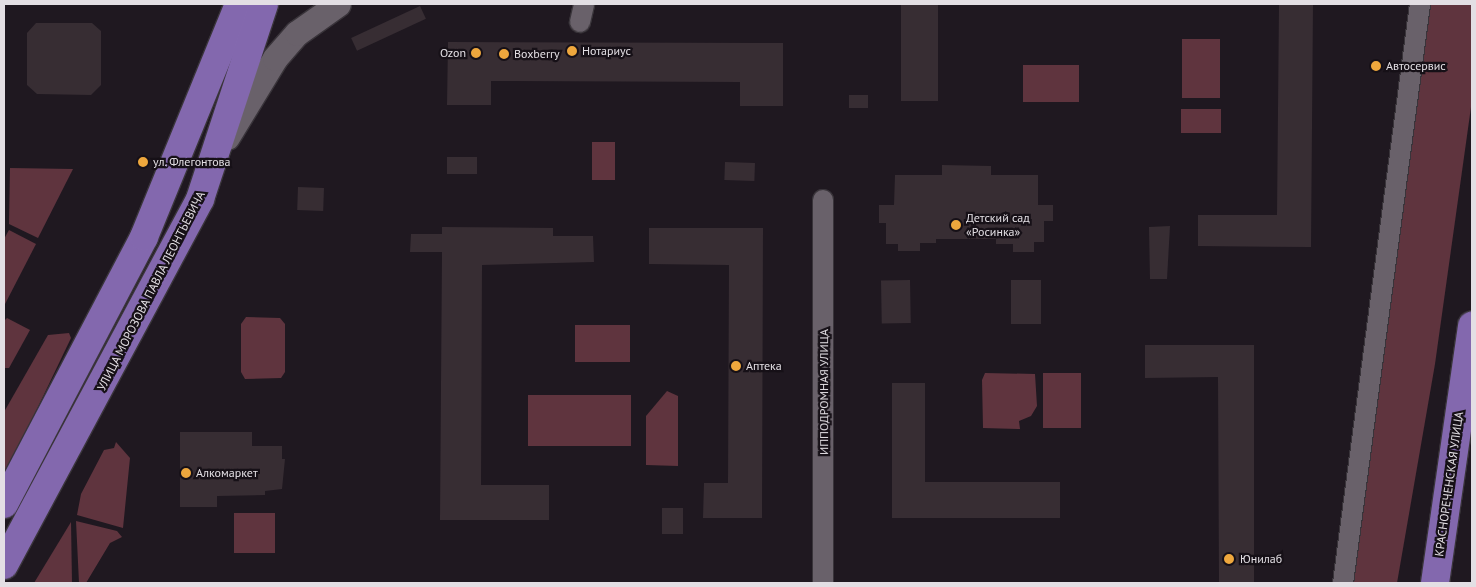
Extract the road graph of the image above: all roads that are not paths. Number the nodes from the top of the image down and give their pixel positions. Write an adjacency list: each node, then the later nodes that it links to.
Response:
1 (239, 4): 8 (main road)
2 (264, 4): 5 (main road, УЛИЦА МОРОЗОВА ПАВЛА ЛЕОНТЬЕВИЧА)
3 (338, 4): 5 (street)
4 (1420, 4): 11 (street)
5 (209, 173): 9 (main road, УЛИЦА МОРОЗОВА ПАВЛА ЛЕОНТЬЕВИЧА)
6 (823, 200): 10 (street, ИППОДРОМНАЯ УЛИЦА)
7 (1472, 326): 12 (main road, КРАСНОРЕЧЕНСКАЯ УЛИЦА)
8 (4, 504)
9 (4, 565)
10 (823, 583)
11 (1343, 583)
12 (1435, 583)

